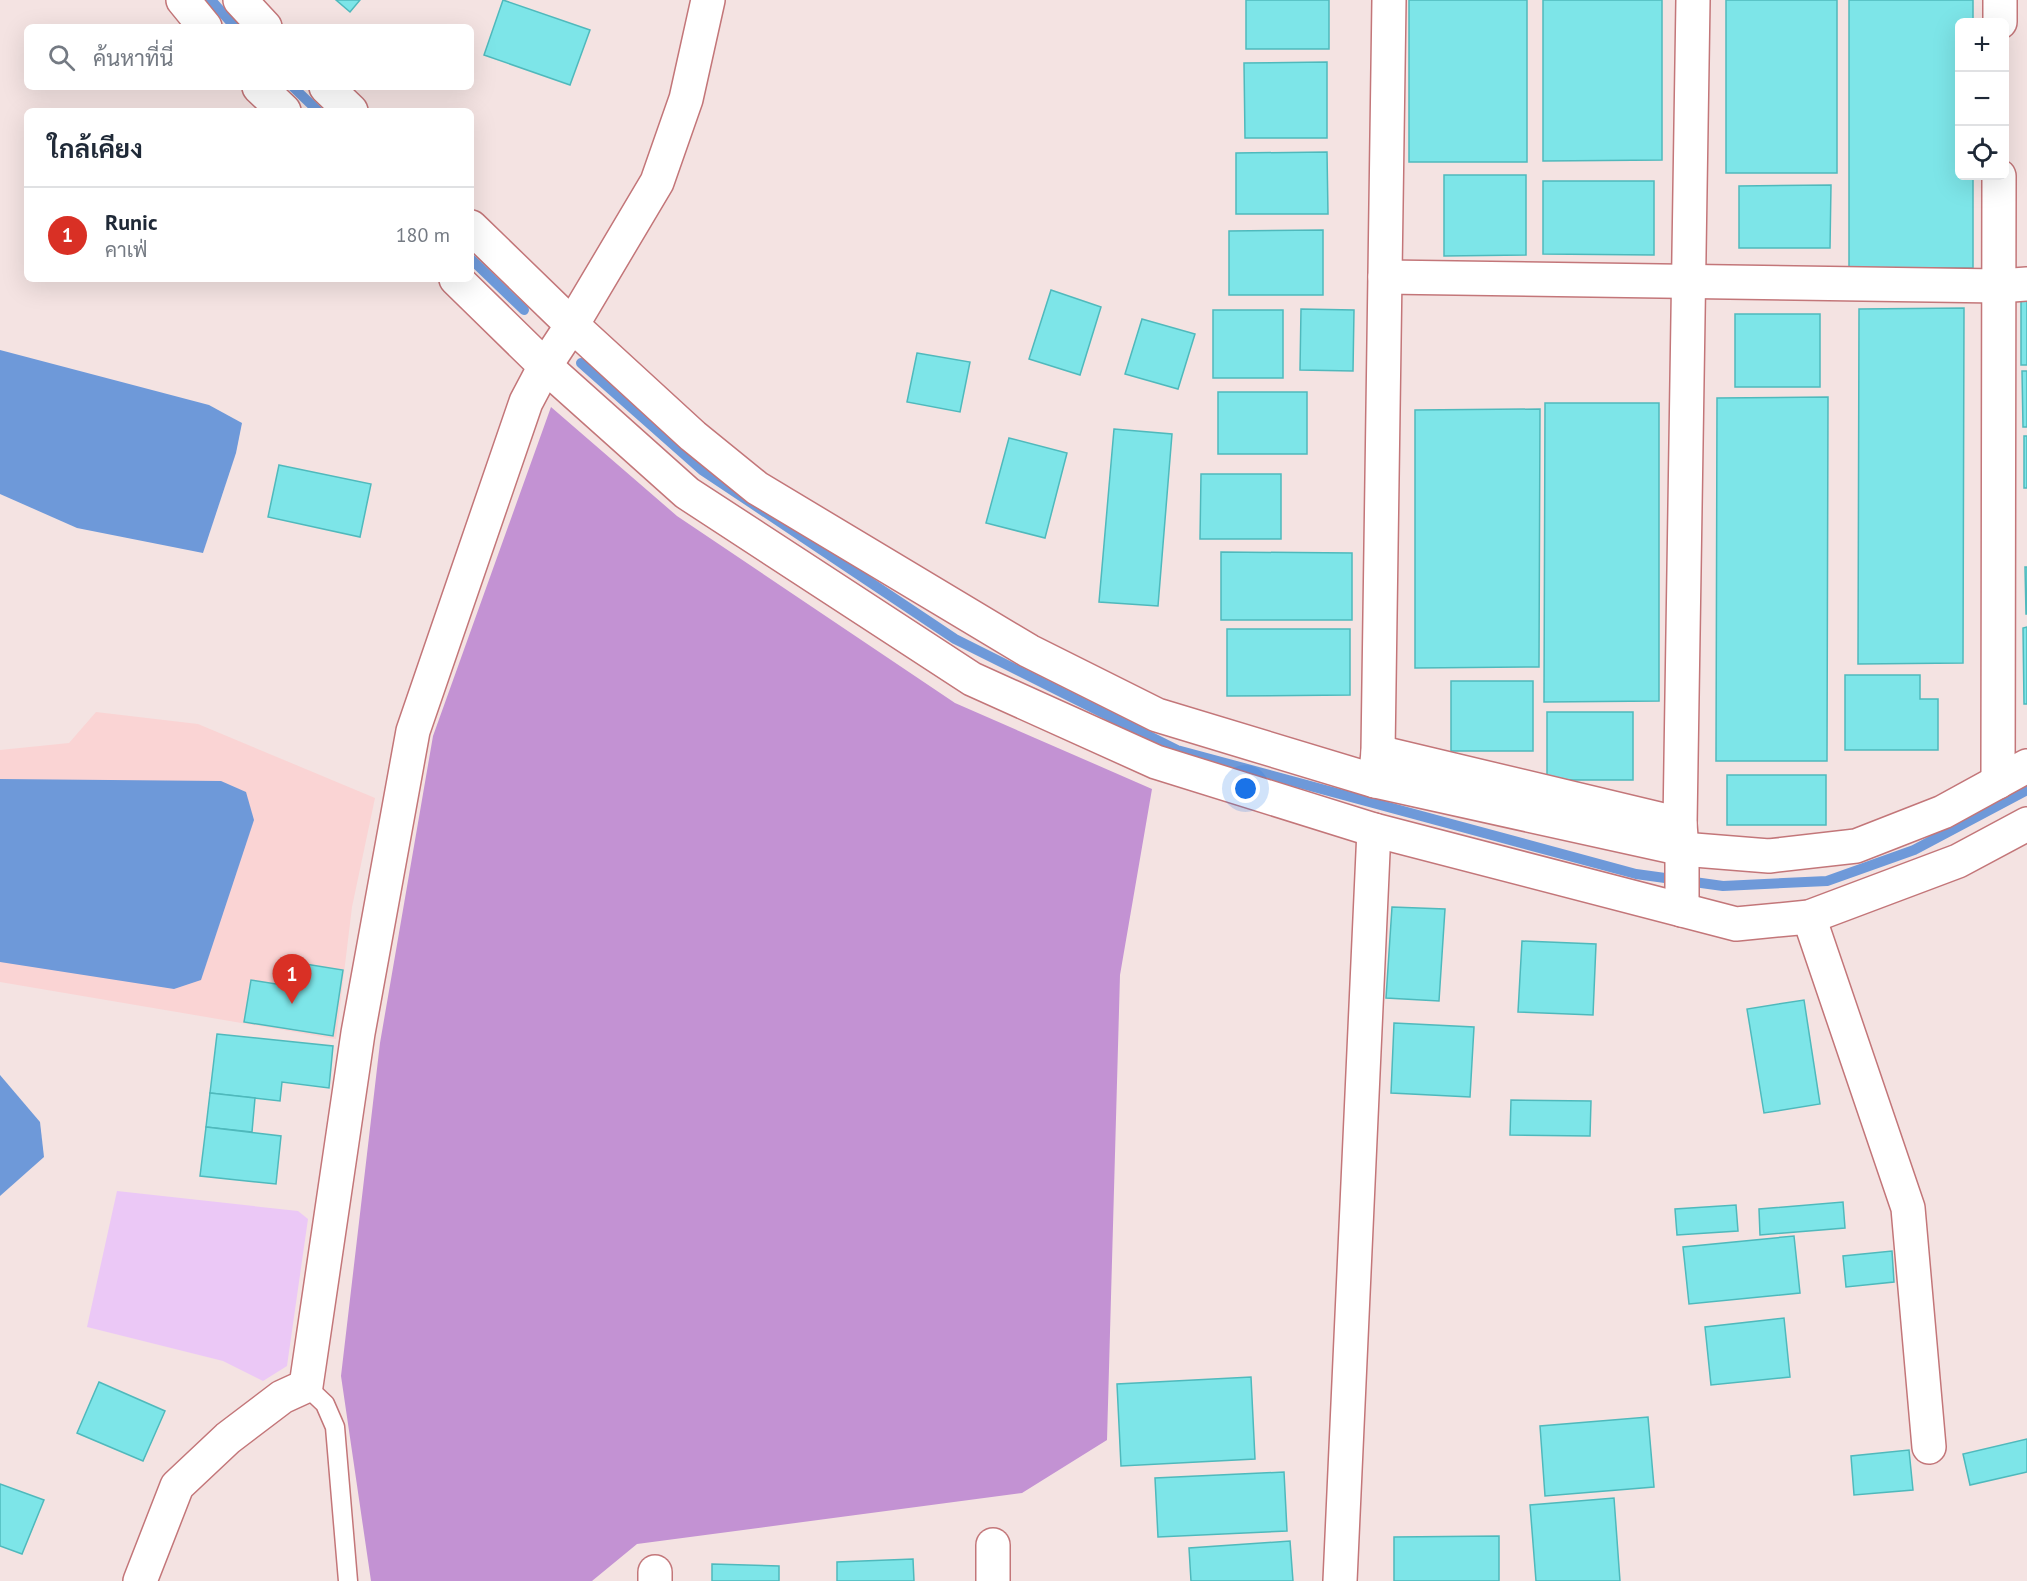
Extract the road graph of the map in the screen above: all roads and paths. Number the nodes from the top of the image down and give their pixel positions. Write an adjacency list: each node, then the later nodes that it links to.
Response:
1 (183, 0): 8 (street)
2 (240, 0): 9 (street)
3 (708, 0): 20 (street)
4 (1389, 0): 16 (street)
5 (1693, 0): 18 (street)
6 (2000, 0): 7 (street)
7 (2000, 18)
8 (203, 24)
9 (262, 24)
10 (262, 90): 12 (street)
11 (329, 90): 13 (street)
12 (281, 108)
13 (348, 108)
14 (2000, 180): 19 (street)
15 (474, 230): 20 (street)
16 (1385, 277): 18 (street); 23 (street)
17 (459, 282): 21 (street)
18 (1690, 282): 19 (street); 27 (street)
19 (2013, 285): 24 (street)
20 (572, 325): 21 (street); 23 (street)
21 (544, 366): 26 (street); 29 (street)
22 (2027, 766): 24 (street)
23 (1376, 767): 27 (street)
24 (1998, 782): 27 (street)
25 (2027, 824): 28 (street)
26 (1374, 830): 27 (street); 35 (street)
27 (1682, 870): 28 (street)
28 (1809, 917): 30 (street)
29 (306, 1386): 32 (street); 33 (lane)
30 (1929, 1447)
31 (993, 1545): 34 (street)
32 (140, 1581)
33 (348, 1581)
34 (993, 1581)
35 (1340, 1581)

